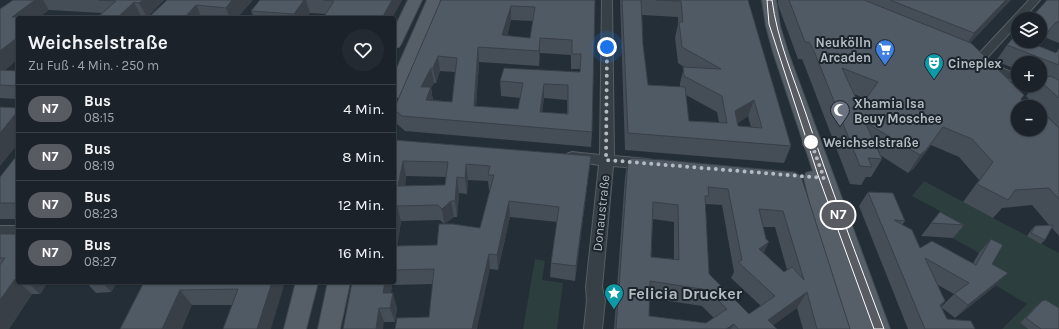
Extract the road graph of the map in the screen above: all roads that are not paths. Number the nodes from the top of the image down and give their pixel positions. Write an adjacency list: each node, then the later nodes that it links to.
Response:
1 (415, 0): 8 (main road)
2 (434, 0): 13 (main road)
3 (607, 0): 15 (street, Donaustraße)
4 (758, 0): 17 (main road)
5 (769, 0): 17 (main road)
6 (1032, 0): 7 (street); 10 (street)
7 (1045, 5)
8 (396, 40)
9 (968, 57): 10 (street)
10 (982, 64): 11 (street); 12 (street)
11 (1011, 76)
12 (998, 84)
13 (396, 88)
14 (556, 156): 15 (street)
15 (606, 160): 16 (street); 24 (street, Donaustraße)
16 (663, 165)
17 (812, 177): 25 (main road); 26 (main road)
18 (0, 232): 19 (street)
19 (16, 232)
20 (306, 284): 22 (main road)
21 (339, 284): 23 (main road)
22 (295, 329)
23 (328, 329)
24 (593, 329)
25 (859, 329)
26 (879, 329)

